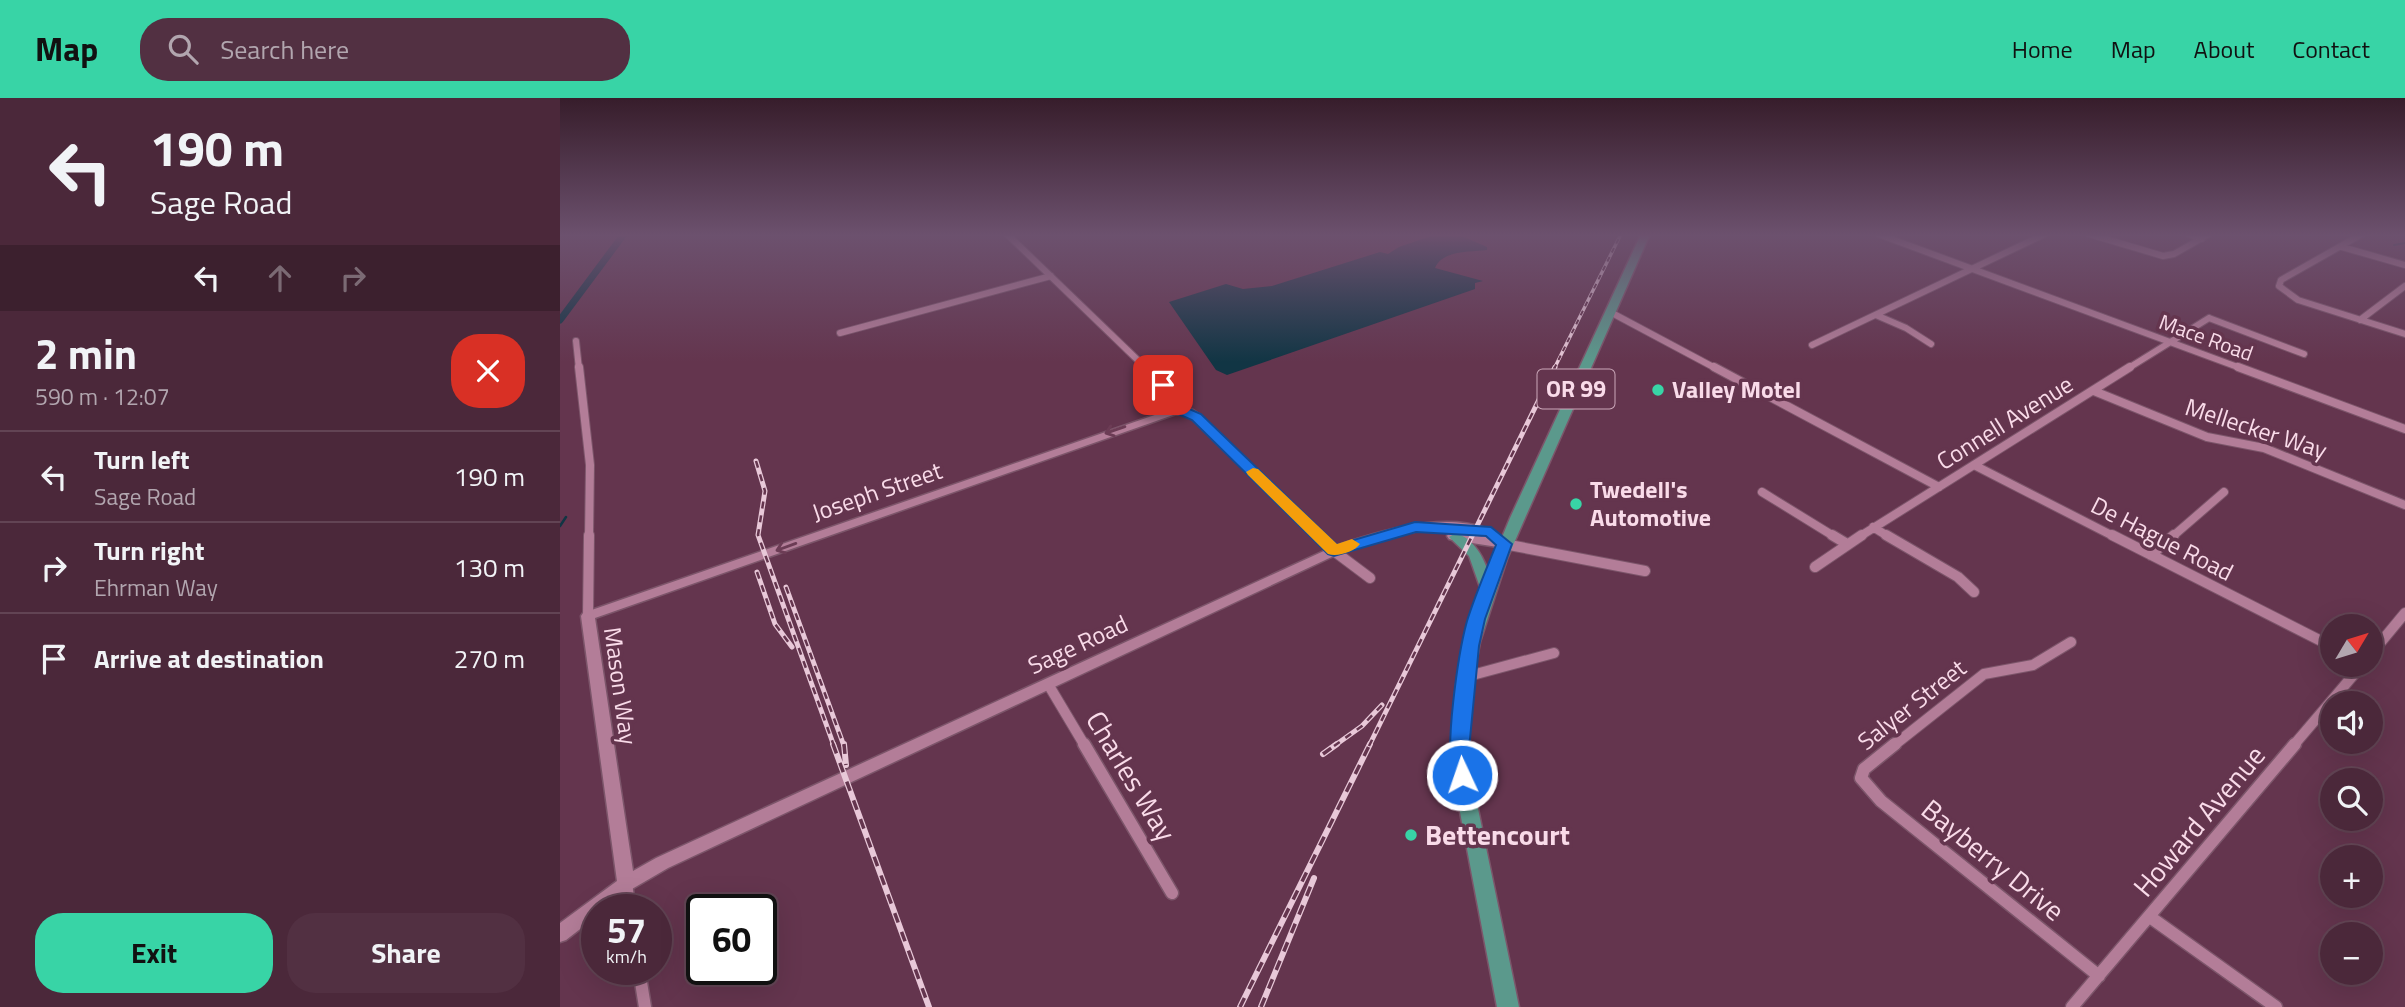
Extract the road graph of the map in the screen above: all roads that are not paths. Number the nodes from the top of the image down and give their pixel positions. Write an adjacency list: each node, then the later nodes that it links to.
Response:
1 (1049, 276): 11 (street)
2 (1051, 276): 19 (street)
3 (1628, 276): 8 (main road, OR 99)
4 (1955, 276): 9 (street)
5 (1991, 276): 14 (street, Mace Road)
6 (2286, 276): 10 (street)
7 (2405, 286): 10 (street)
8 (1612, 313): 22 (street); 29 (main road, OR 99)
9 (1876, 314): 15 (street); 16 (street)
10 (2360, 320): 12 (street)
11 (840, 333)
12 (2405, 334)
13 (576, 341): 39 (street, Mason Way)
14 (2170, 343): 17 (street, Connell Avenue); 18 (street, Connell Avenue); 20 (street, Mace Road)
15 (1931, 344)
16 (1812, 345)
17 (2304, 354)
18 (2094, 391): 21 (street, Connell Avenue); 25 (street, Mellecker Way)
19 (1181, 411): 31 (street); 39 (street, Joseph Street, one-way to 39)
20 (2405, 429)
21 (1974, 465): 22 (street, Connell Avenue); 32 (street, De Hague Road)
22 (1939, 487): 26 (street, Connell Avenue)
23 (1762, 492): 30 (street)
24 (2224, 492): 32 (street)
25 (2405, 505)
26 (1873, 527): 30 (street, Connell Avenue); 37 (street)
27 (1391, 534): 28 (street); 29 (street, Sage Road); 31 (street, Sage Road)
28 (1455, 537): 29 (street); 36 (main road)
29 (1504, 544): 34 (street, Sage Road); 36 (main road, OR 99)
30 (1847, 544): 33 (street, Connell Avenue)
31 (1334, 551): 35 (street); 46 (street, Sage Road)
32 (2151, 555): 41 (street, De Hague Road)
33 (1815, 567)
34 (1645, 571)
35 (1370, 578)
36 (1488, 589): 44 (main road, OR 99)
37 (1973, 592)
38 (2405, 613): 40 (street)
39 (588, 617): 48 (street, Mason Way)
40 (2384, 638)
41 (2320, 640)
42 (2071, 642): 47 (street, Salyer Street)
43 (1554, 653): 44 (street)
44 (1465, 677): 56 (main road, OR 99)
45 (2352, 677): 51 (street, Howard Avenue)
46 (1048, 684): 48 (street, Sage Road); 49 (street, Charles Way)
47 (1861, 778): 53 (street, Bayberry Drive)
48 (626, 884): 50 (street, Mason Way); 52 (street, Sage Road)
49 (1172, 893)
50 (628, 894)
51 (2150, 917): 53 (street, Howard Avenue); 58 (street)
52 (560, 934)
53 (2099, 976): 57 (street, Howard Avenue)
54 (641, 985): 55 (street)
55 (645, 1007)
56 (1508, 1007)
57 (2073, 1007)
58 (2276, 1007)

